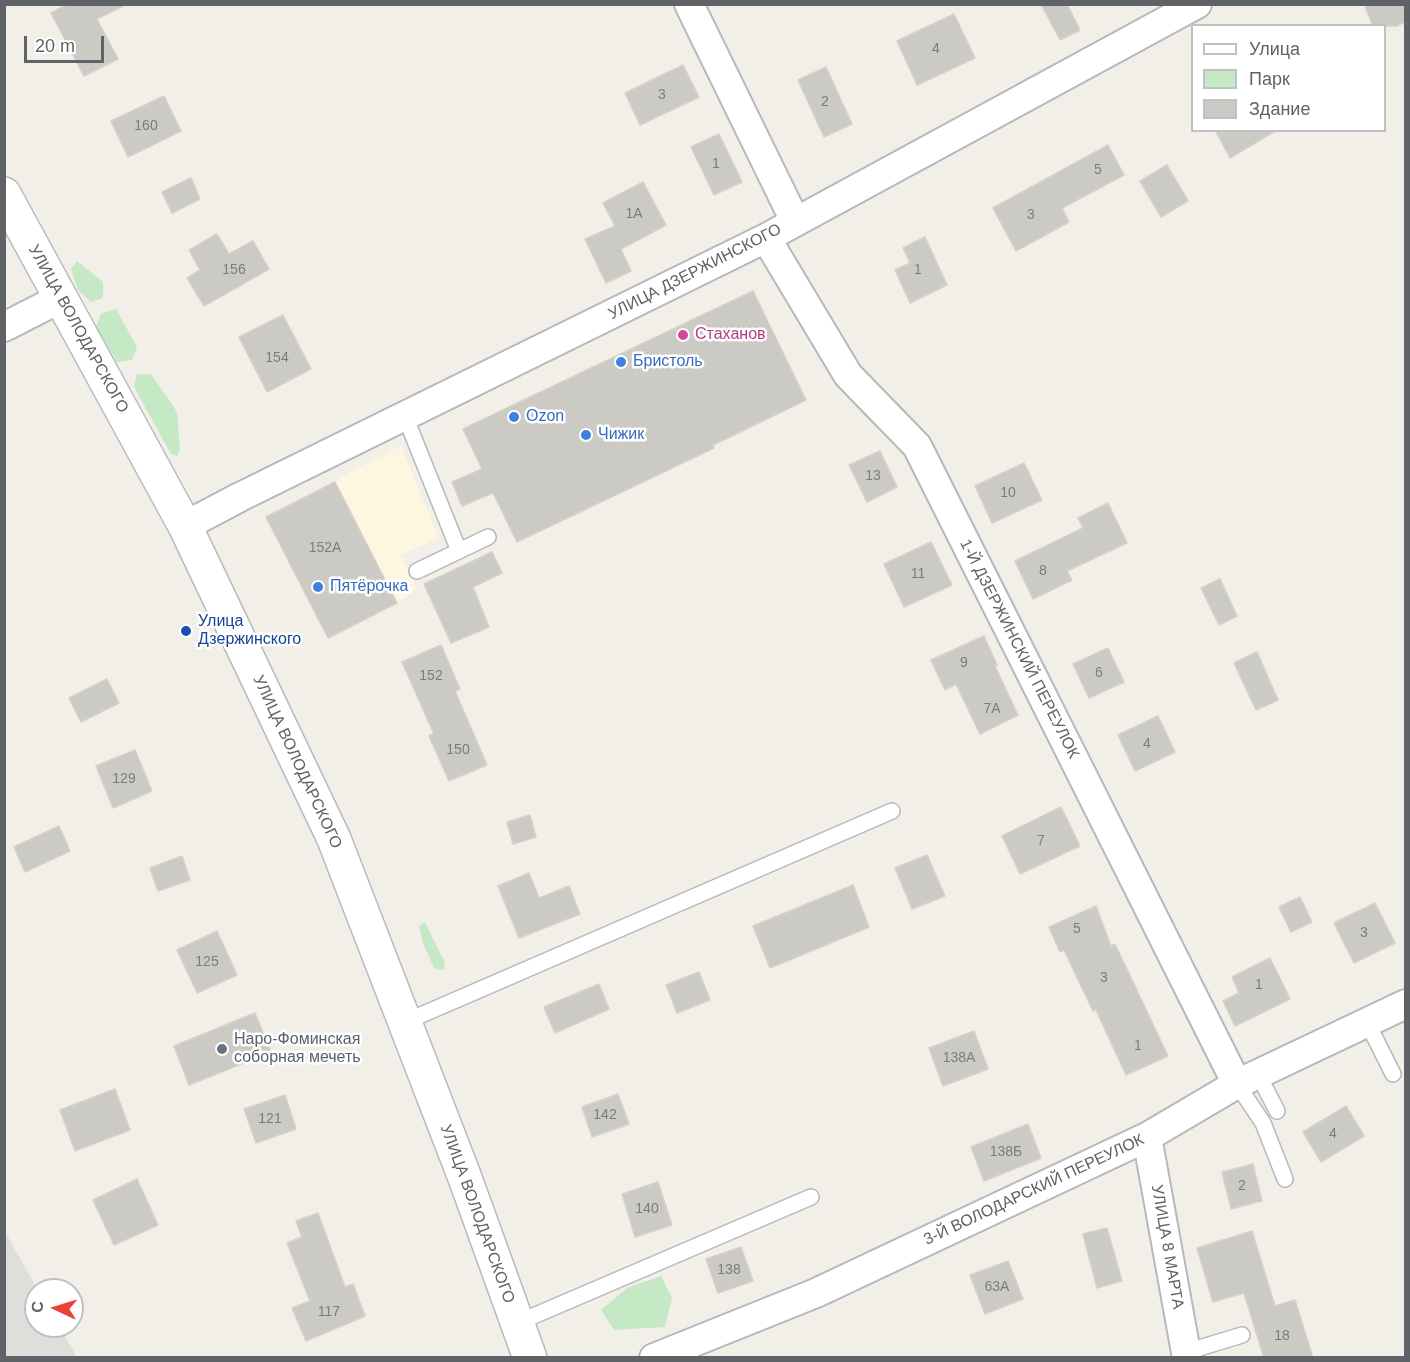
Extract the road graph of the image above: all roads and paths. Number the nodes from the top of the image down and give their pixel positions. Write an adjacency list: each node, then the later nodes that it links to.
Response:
1 (689, 4): 4 (street)
2 (1197, 4): 4 (street, УЛИЦА ДЗЕРЖИНСКОГО)
3 (4, 194): 6 (main road, УЛИЦА ВОЛОДАРСКОГО)
4 (795, 221): 5 (street, УЛИЦА ДЗЕРЖИНСКОГО)
5 (766, 238): 8 (street, УЛИЦА ДЗЕРЖИНСКОГО); 18 (street, 1-Й ДЗЕРЖИНСКИЙ ПЕРЕУЛОК)
6 (61, 298): 7 (street); 9 (main road, УЛИЦА ВОЛОДАРСКОГО)
7 (4, 327)
8 (405, 416): 9 (street, УЛИЦА ДЗЕРЖИНСКОГО); 11 (lane)
9 (185, 526): 15 (main road, УЛИЦА ВОЛОДАРСКОГО)
10 (488, 537): 11 (lane)
11 (459, 551): 12 (lane)
12 (417, 571)
13 (892, 811): 15 (lane)
14 (1406, 1004): 16 (street, 3-Й ВОЛОДАРСКИЙ ПЕРЕУЛОК)
15 (405, 1022): 23 (main road, УЛИЦА ВОЛОДАРСКОГО)
16 (1367, 1022): 17 (lane); 18 (street, 3-Й ВОЛОДАРСКИЙ ПЕРЕУЛОК)
17 (1393, 1074)
18 (1248, 1079): 19 (lane); 20 (street, 3-Й ВОЛОДАРСКИЙ ПЕРЕУЛОК); 21 (lane)
19 (1277, 1111)
20 (1147, 1137): 25 (street, УЛИЦА 8 МАРТА); 27 (street, 3-Й ВОЛОДАРСКИЙ ПЕРЕУЛОК)
21 (1285, 1179)
22 (811, 1197): 23 (lane)
23 (517, 1323): 26 (main road, УЛИЦА ВОЛОДАРСКОГО)
24 (1242, 1335): 25 (lane)
25 (1186, 1355)
26 (530, 1358)
27 (654, 1358)

